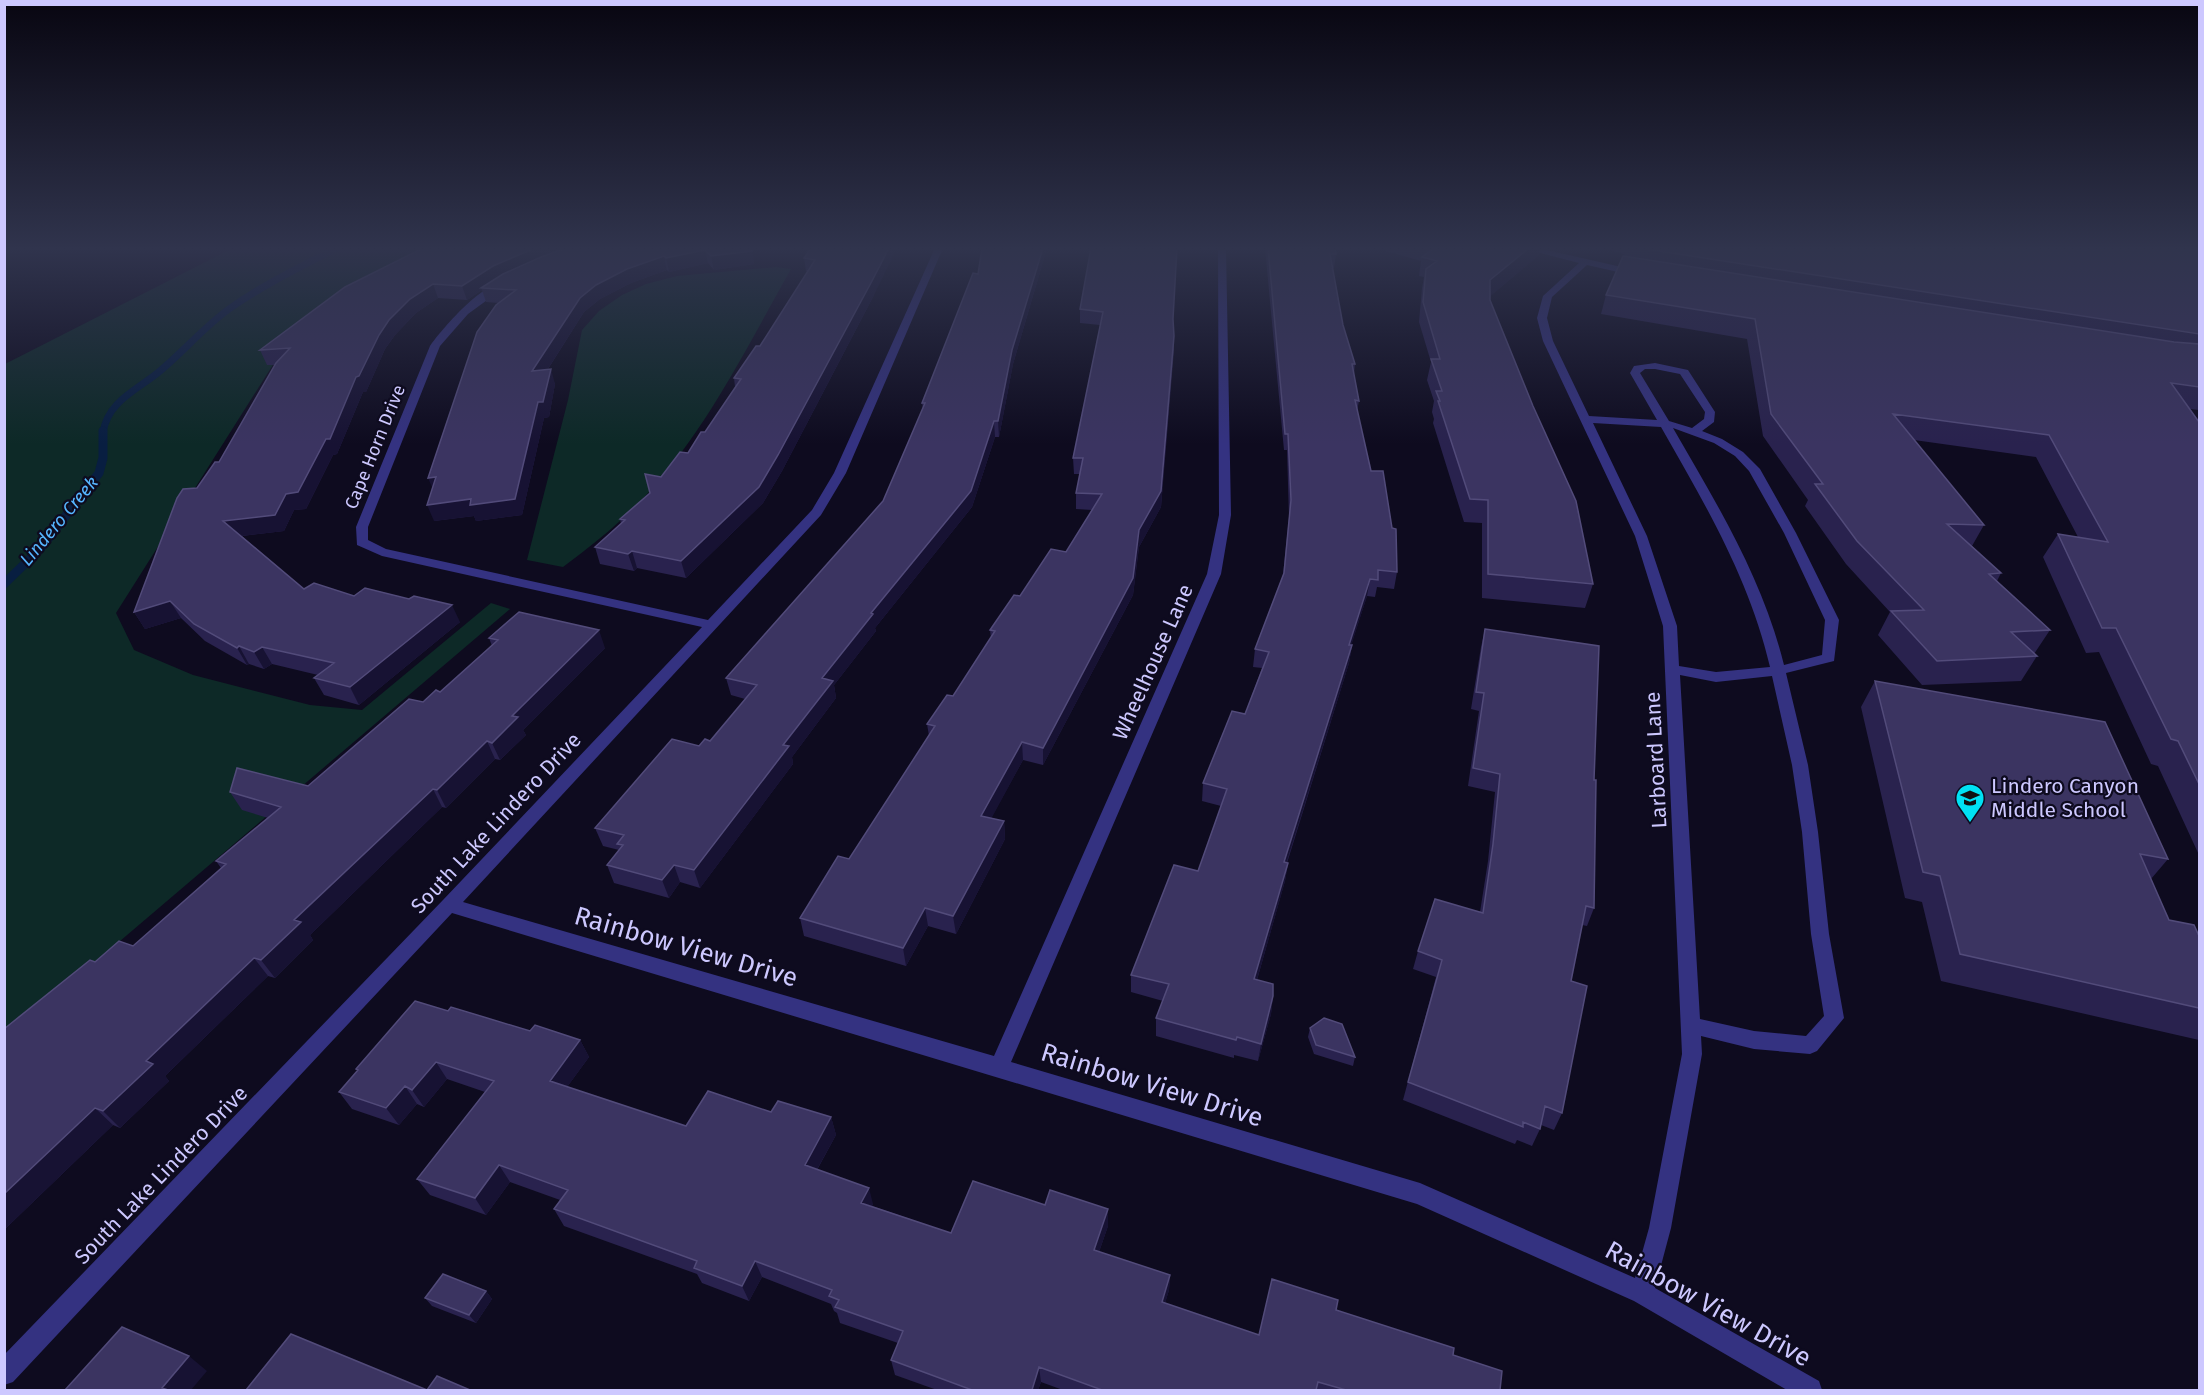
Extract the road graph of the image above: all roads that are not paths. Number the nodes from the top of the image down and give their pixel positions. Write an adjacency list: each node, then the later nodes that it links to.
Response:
1 (463, 313): 8 (street, Cape Horn Drive)
2 (910, 313): 8 (street, South Lake Lindero Drive)
3 (1223, 313): 13 (street, Wheelhouse Lane)
4 (1543, 313): 5 (street, Larboard Lane)
5 (1585, 419): 6 (street); 9 (street, Larboard Lane)
6 (1666, 424): 7 (street); 7 (street); 10 (street)
7 (1693, 432): 10 (street)
8 (713, 625): 11 (street, South Lake Lindero Drive)
9 (1672, 669): 10 (street); 12 (street, Larboard Lane)
10 (1777, 671): 12 (street)
11 (449, 905): 13 (street, Rainbow View Drive); 15 (street, South Lake Lindero Drive)
12 (1690, 1025): 14 (street, Larboard Lane)
13 (999, 1066): 14 (street, Rainbow View Drive)
14 (1642, 1293): 16 (street, Rainbow View Drive)
15 (4, 1373)
16 (1810, 1390)

